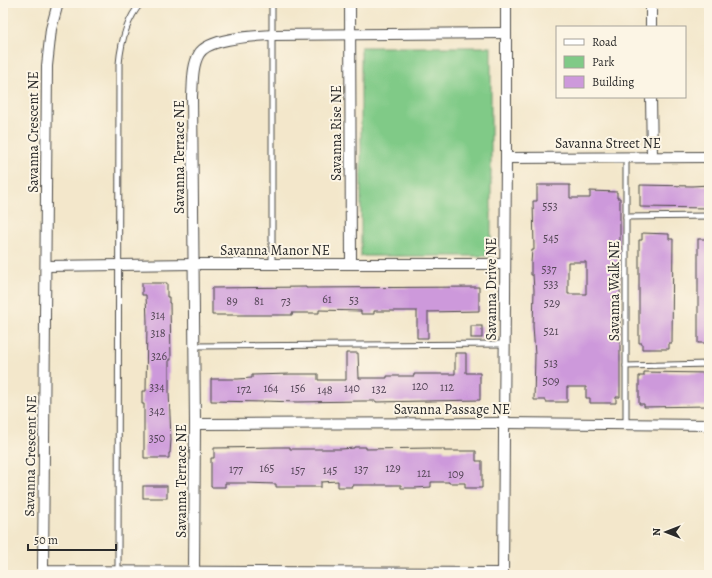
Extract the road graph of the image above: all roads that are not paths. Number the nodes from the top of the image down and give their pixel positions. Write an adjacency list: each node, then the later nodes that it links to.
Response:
1 (58, 3): 23 (street, Savanna Crescent NE)
2 (141, 3): 22 (lane)
3 (272, 3): 9 (lane)
4 (350, 3): 10 (street, Savanna Rise NE)
5 (506, 3): 8 (street, Savanna Drive NE)
6 (651, 3): 7 (street)
7 (651, 26)
8 (506, 34): 10 (street, Savanna Terrace NE); 15 (street, Savanna Drive NE)
9 (272, 35): 10 (street, Savanna Terrace NE); 19 (street, Savanna Terrace NE); 20 (lane)
10 (350, 35): 18 (street, Savanna Rise NE)
11 (652, 98): 13 (street)
12 (626, 157): 13 (street, Savanna Street NE); 15 (street, Savanna Street NE); 17 (lane, Savanna Walk NE)
13 (652, 157): 14 (street, Savanna Street NE)
14 (709, 157)
15 (506, 158): 21 (street, Savanna Drive NE)
16 (709, 216): 17 (lane)
17 (626, 217): 27 (lane, Savanna Walk NE)
18 (351, 263): 20 (street, Savanna Manor NE); 21 (street, Savanna Manor NE)
19 (193, 264): 20 (street, Savanna Manor NE); 22 (street, Savanna Manor NE); 25 (street, Savanna Terrace NE)
20 (272, 264)
21 (505, 264): 24 (street, Savanna Drive NE)
22 (118, 265): 23 (street, Savanna Manor NE); 32 (lane)
23 (46, 266): 32 (street, Savanna Crescent NE)
24 (504, 344): 25 (lane); 28 (street, Savanna Drive NE)
25 (194, 346): 29 (street, Savanna Terrace NE)
26 (709, 364): 27 (lane)
27 (626, 366): 30 (lane, Savanna Walk NE)
28 (504, 423): 29 (street, Savanna Passage NE); 30 (street, Savanna Passage NE); 34 (street, Savanna Drive NE)
29 (195, 424): 33 (street, Savanna Terrace NE)
30 (626, 425): 31 (street, Savanna Passage NE)
31 (709, 425)
32 (118, 572): 33 (street, Savanna Crescent NE)
33 (194, 572): 34 (street, Savanna Crescent NE)
34 (503, 574)

